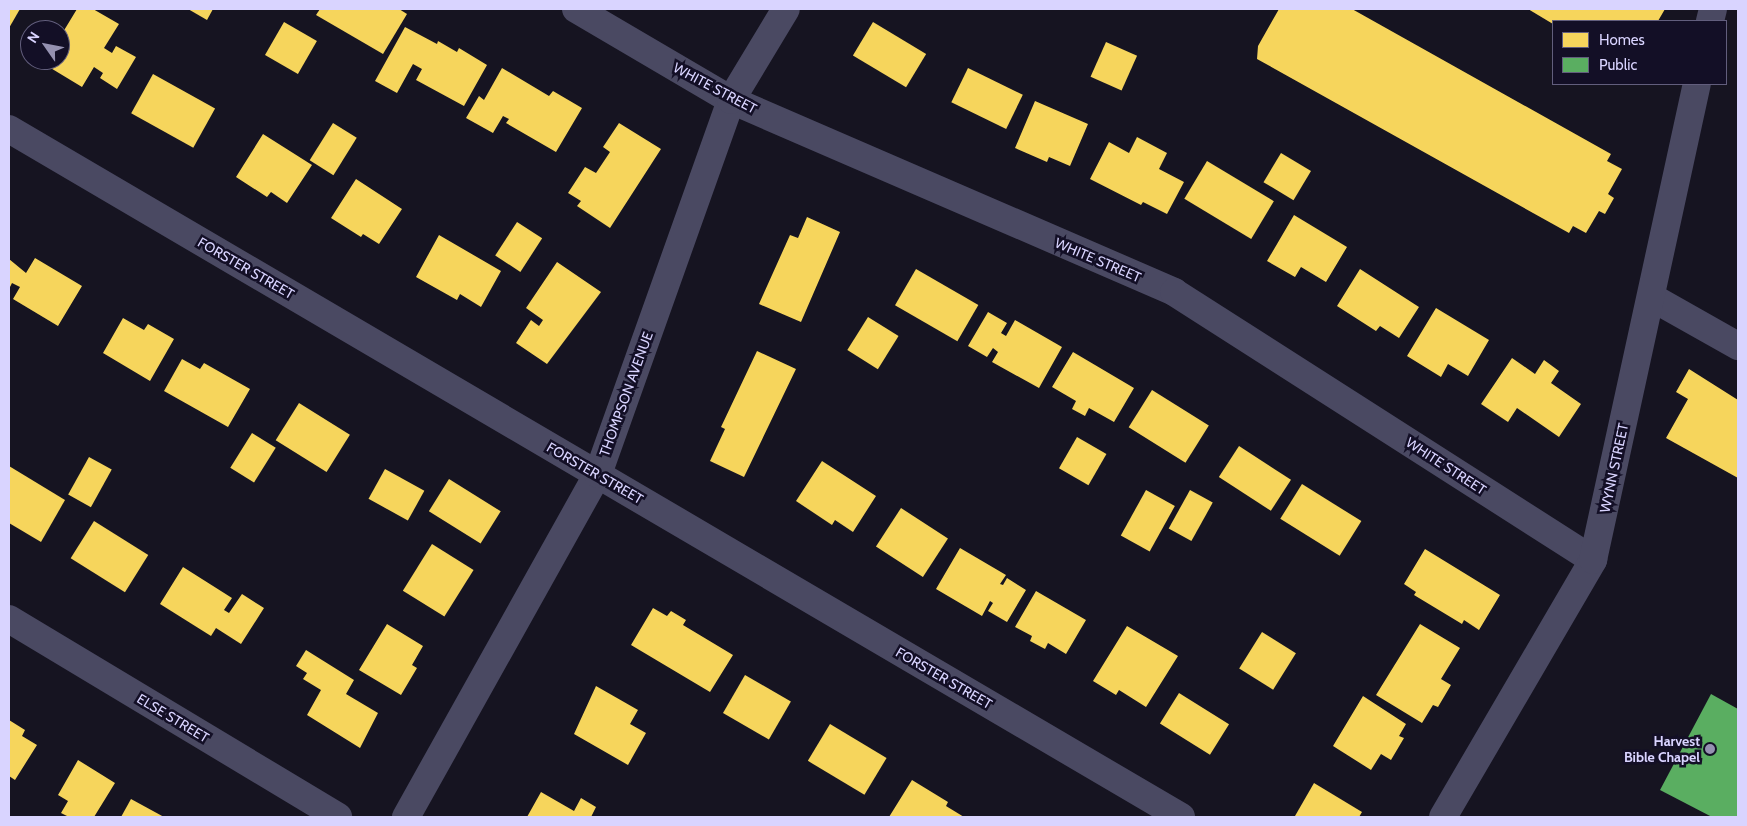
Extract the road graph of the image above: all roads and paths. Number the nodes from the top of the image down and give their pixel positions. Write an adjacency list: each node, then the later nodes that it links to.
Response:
1 (576, 9): 4 (street, WHITE STREET)
2 (786, 9): 4 (street, THOMPSON AVENUE)
3 (1697, 85): 6 (street, WYNN STREET)
4 (731, 100): 8 (street, THOMPSON AVENUE); 9 (street, WHITE STREET)
5 (9, 128): 8 (street, FORSTER STREET)
6 (1651, 297): 7 (street); 9 (street, WYNN STREET)
7 (1738, 346)
8 (598, 474): 12 (street, THOMPSON AVENUE); 13 (street, FORSTER STREET)
9 (1594, 560): 14 (street, WYNN STREET)
10 (9, 619): 11 (street, ELSE STREET)
11 (338, 817)
12 (406, 817)
13 (1181, 817)
14 (1443, 817)

